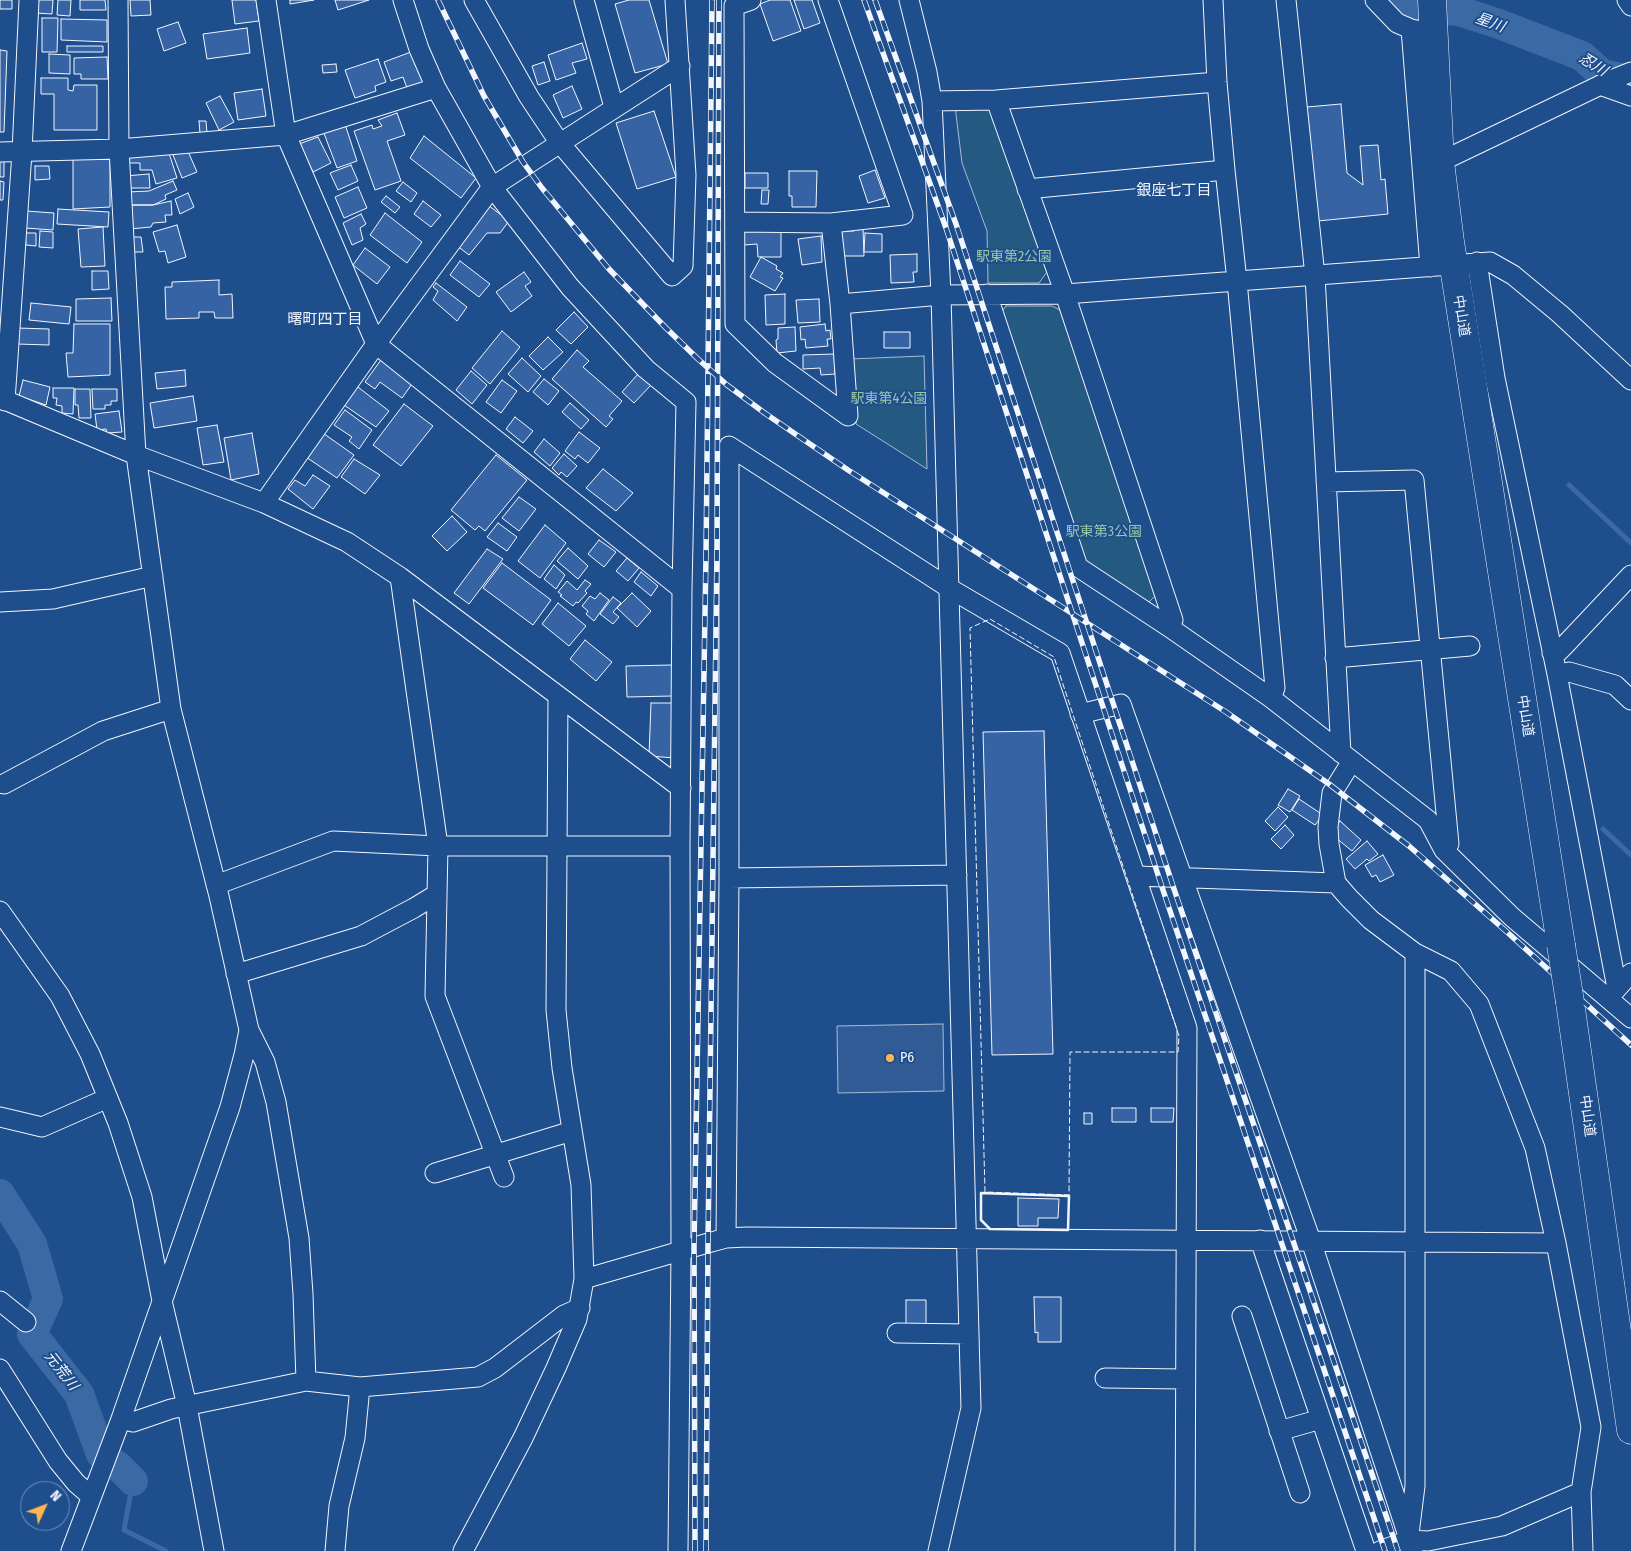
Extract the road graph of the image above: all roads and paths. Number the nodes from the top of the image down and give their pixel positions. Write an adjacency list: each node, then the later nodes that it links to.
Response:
1 (29, 0): 31 (street)
2 (118, 0): 29 (street)
3 (266, 0): 27 (street)
4 (403, 0): 22 (street)
5 (474, 0): 28 (street)
6 (584, 0): 26 (street)
7 (675, 0): 18 (street)
8 (828, 0): 37 (street)
9 (910, 0): 25 (street)
10 (1213, 0): 20 (street)
11 (1286, 0): 39 (street)
12 (1374, 0): 17 (street)
13 (1432, 0): 17 (highway, 中山道)
14 (1626, 0): 16 (street)
15 (740, 2): 36 (street)
16 (1631, 6)
17 (1426, 35): 32 (highway, 中山道); 38 (street)
18 (680, 66): 26 (street); 28 (street)
19 (1631, 72): 21 (street)
20 (1217, 82): 24 (street); 33 (street)
21 (1606, 82): 23 (street); 32 (street)
22 (436, 88): 27 (street); 34 (street)
23 (1631, 96)
24 (996, 100): 25 (street); 35 (street)
25 (932, 101): 43 (street)
26 (614, 107): 28 (street)
27 (286, 135): 29 (street); 45 (street)
28 (560, 142): 34 (street)
29 (119, 149): 31 (street); 48 (street)
30 (0, 152): 31 (street)
31 (22, 152): 47 (street)
32 (1440, 162): 38 (highway, 中山道)
33 (1225, 170): 35 (street); 40 (street)
34 (492, 187): 45 (street); 54 (street)
35 (1027, 189): 42 (street)
36 (735, 222): 37 (street); 44 (street)
37 (831, 223): 44 (street)
38 (1453, 265): 39 (street); 46 (street); 60 (street); 119 (highway, 中山道, bridge)
39 (1316, 276): 40 (street); 49 (street)
40 (1237, 281): 42 (street); 64 (street)
41 (987, 294): 42 (street); 43 (street); 57 (street)
42 (1065, 294): 57 (street)
43 (941, 295): 44 (street); 55 (street)
44 (840, 304)
45 (376, 344): 50 (street); 54 (street)
46 (1631, 380)
47 (2, 399): 48 (street)
48 (136, 455): 50 (street); 52 (street)
49 (1326, 482): 59 (street); 61 (street)
50 (264, 503): 53 (street)
51 (1631, 575): 60 (street)
52 (153, 576): 56 (street); 66 (street)
53 (400, 577): 63 (street); 71 (street)
54 (682, 588): 70 (street)
55 (949, 588): 67 (street); 75 (street); 77 (street)
56 (0, 602)
57 (1169, 627): 64 (street)
58 (1470, 646): 59 (street)
59 (1429, 650): 61 (street); 74 (street)
60 (1552, 653): 62 (street)
61 (1336, 658): 68 (street)
62 (1557, 674): 65 (street); 86 (street)
63 (558, 697): 70 (street); 72 (street)
64 (1271, 698): 68 (street)
65 (1631, 700)
66 (171, 709): 69 (street); 80 (street)
67 (1080, 714): 76 (street); 78 (street)
68 (1346, 757): 74 (street); 79 (street)
69 (4, 784)
70 (681, 788): 73 (street)
71 (438, 846): 72 (street); 80 (street); 81 (street)
72 (557, 846): 73 (street); 91 (street)
73 (680, 846): 102 (street)
74 (1444, 850): 86 (street)
75 (957, 875): 77 (street); 96 (street)
76 (1136, 876): 78 (street); 97 (street)
77 (729, 878): 95 (street)
78 (1184, 878): 79 (street); 99 (street)
79 (1336, 883): 83 (street)
80 (216, 885): 85 (street)
81 (437, 894): 85 (street); 92 (street)
82 (0, 911): 89 (street)
83 (1415, 953): 100 (street); 101 (street)
84 (1631, 973): 86 (street)
85 (236, 974): 88 (street)
86 (1613, 993): 87 (street)
87 (1631, 1018)
88 (249, 1030): 105 (street); 114 (street)
89 (108, 1098): 90 (street); 105 (street)
90 (0, 1117)
91 (572, 1131): 92 (street); 103 (street)
92 (495, 1155): 93 (street); 94 (street)
93 (435, 1173)
94 (504, 1177)
95 (726, 1238): 96 (street); 102 (street)
96 (965, 1238): 97 (street); 110 (street)
97 (1185, 1240): 98 (street); 113 (street)
98 (1260, 1240): 99 (street); 118 (street)
99 (1311, 1241): 100 (street); 124 (street)
100 (1414, 1241): 101 (street); 124 (street)
101 (1556, 1243): 121 (street)
102 (680, 1250): 103 (street); 129 (street)
103 (584, 1279): 106 (street)
104 (0, 1301): 108 (street)
105 (162, 1301): 116 (street); 117 (street)
106 (580, 1308): 115 (street); 128 (street)
107 (1242, 1316): 120 (street)
108 (26, 1322)
109 (897, 1333): 110 (street)
110 (968, 1334): 130 (street)
111 (0, 1369): 123 (street)
112 (1105, 1378): 113 (street)
113 (1185, 1379): 131 (street)
114 (306, 1381): 115 (street); 116 (street)
115 (360, 1388): 127 (street)
116 (187, 1406): 117 (street); 126 (street)
117 (120, 1419): 123 (street)
118 (1321, 1419): 120 (street); 132 (street)
119 (1631, 1430)
120 (1279, 1431): 122 (street)
121 (1581, 1492): 124 (street); 134 (street)
122 (1300, 1493)
123 (91, 1496): 125 (street)
124 (1411, 1546): 133 (street)
125 (71, 1551)
126 (214, 1551)
127 (334, 1551)
128 (463, 1551)
129 (678, 1551)
130 (938, 1551)
131 (1185, 1551)
132 (1366, 1551)
133 (1380, 1551)
134 (1583, 1551)

